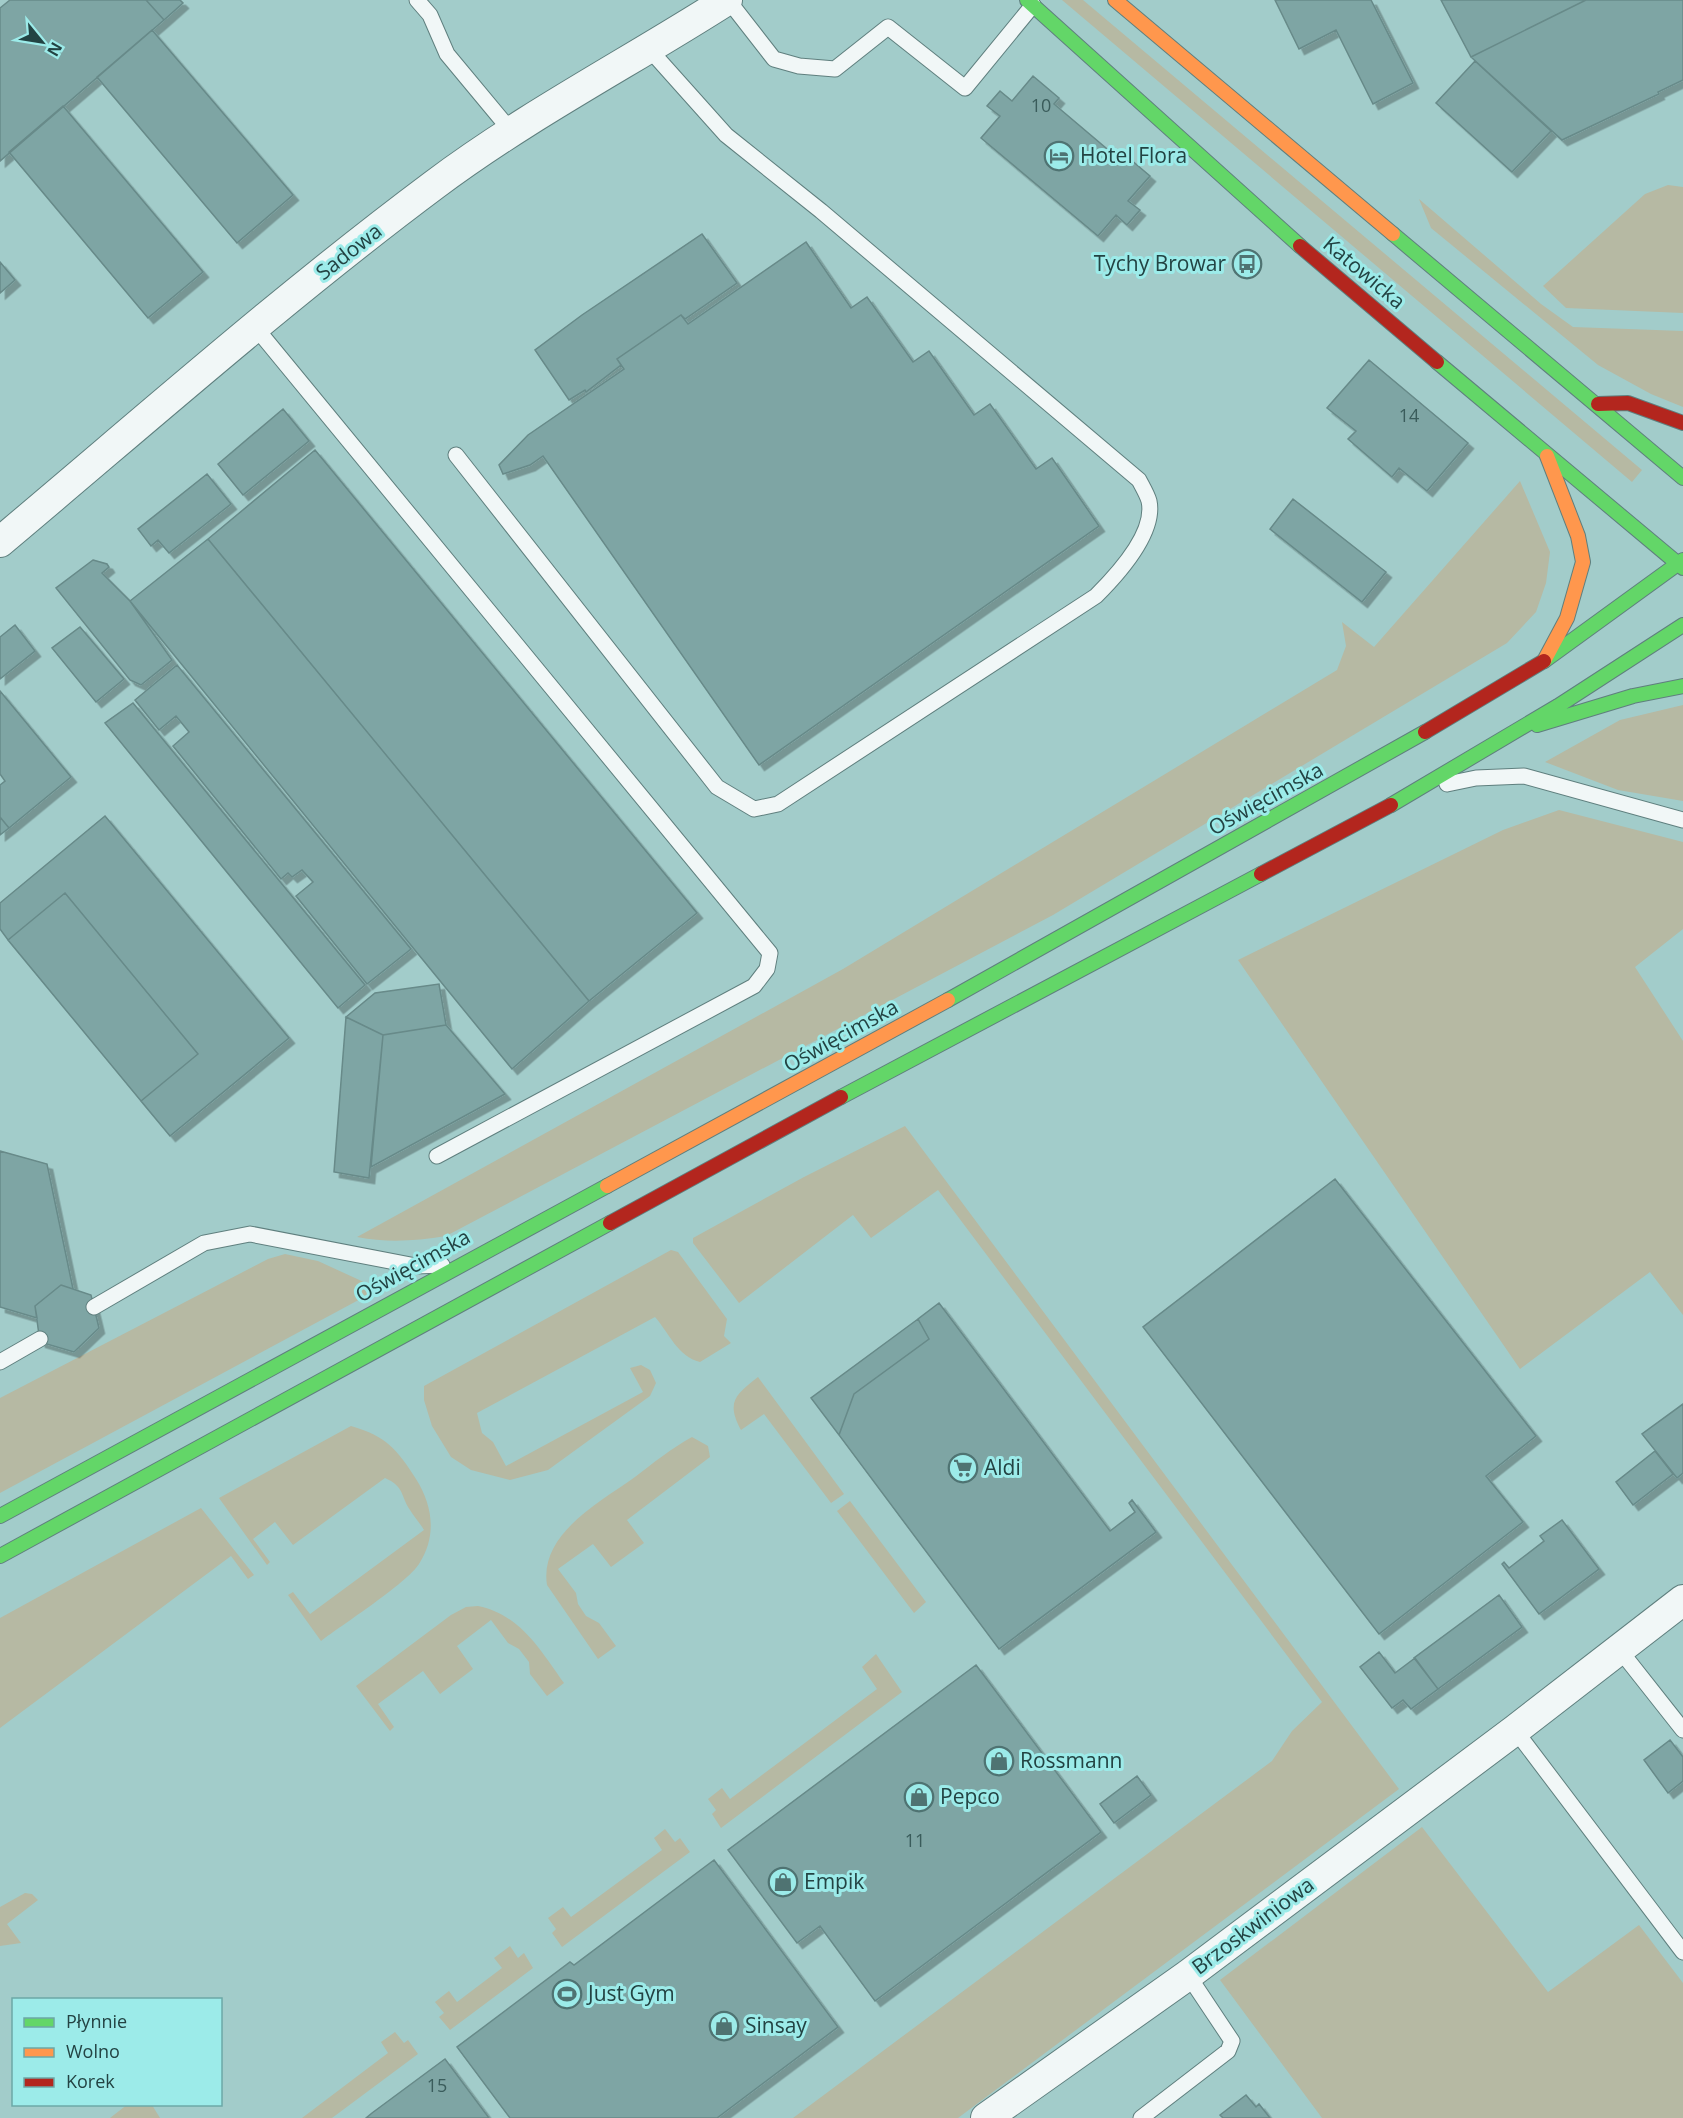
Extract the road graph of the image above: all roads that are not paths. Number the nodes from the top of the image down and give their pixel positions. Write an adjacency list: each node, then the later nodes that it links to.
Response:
1 (417, 0): 6 (lane)
2 (728, 0): 4 (lane); 5 (street, Sadowa)
3 (1115, 0): 8 (main road)
4 (1030, 3): 10 (main road, Katowicka)
5 (650, 50): 6 (street, Sadowa); 11 (lane)
6 (511, 131): 7 (street, Sadowa)
7 (256, 328): 13 (street, Sadowa); 21 (lane)
8 (1598, 404): 9 (main road); 12 (main road)
9 (1683, 423)
10 (1545, 452): 14 (main road, Katowicka); 16 (main road)
11 (456, 455)
12 (1683, 478)
13 (0, 542)
14 (1681, 564): 16 (main road, Oświęcimska)
15 (1683, 625): 18 (main road)
16 (1544, 661): 22 (main road, Oświęcimska)
17 (1683, 686): 18 (main road)
18 (1518, 730): 19 (main road)
19 (1418, 790): 20 (lane); 27 (main road)
20 (1683, 820)
21 (437, 1156)
22 (460, 1264): 23 (lane); 26 (main road, Oświęcimska)
23 (94, 1307)
24 (40, 1339): 25 (lane)
25 (0, 1362)
26 (0, 1516)
27 (0, 1556)
28 (1683, 1600): 29 (street, Brzoskwiniowa)
29 (1619, 1649): 30 (street, Brzoskwiniowa); 31 (lane)
30 (1515, 1730): 32 (lane); 33 (street, Brzoskwiniowa)
31 (1683, 1730)
32 (1683, 1952)
33 (1188, 1975): 34 (street, Brzoskwiniowa); 35 (lane)
34 (989, 2117)
35 (1144, 2117)

